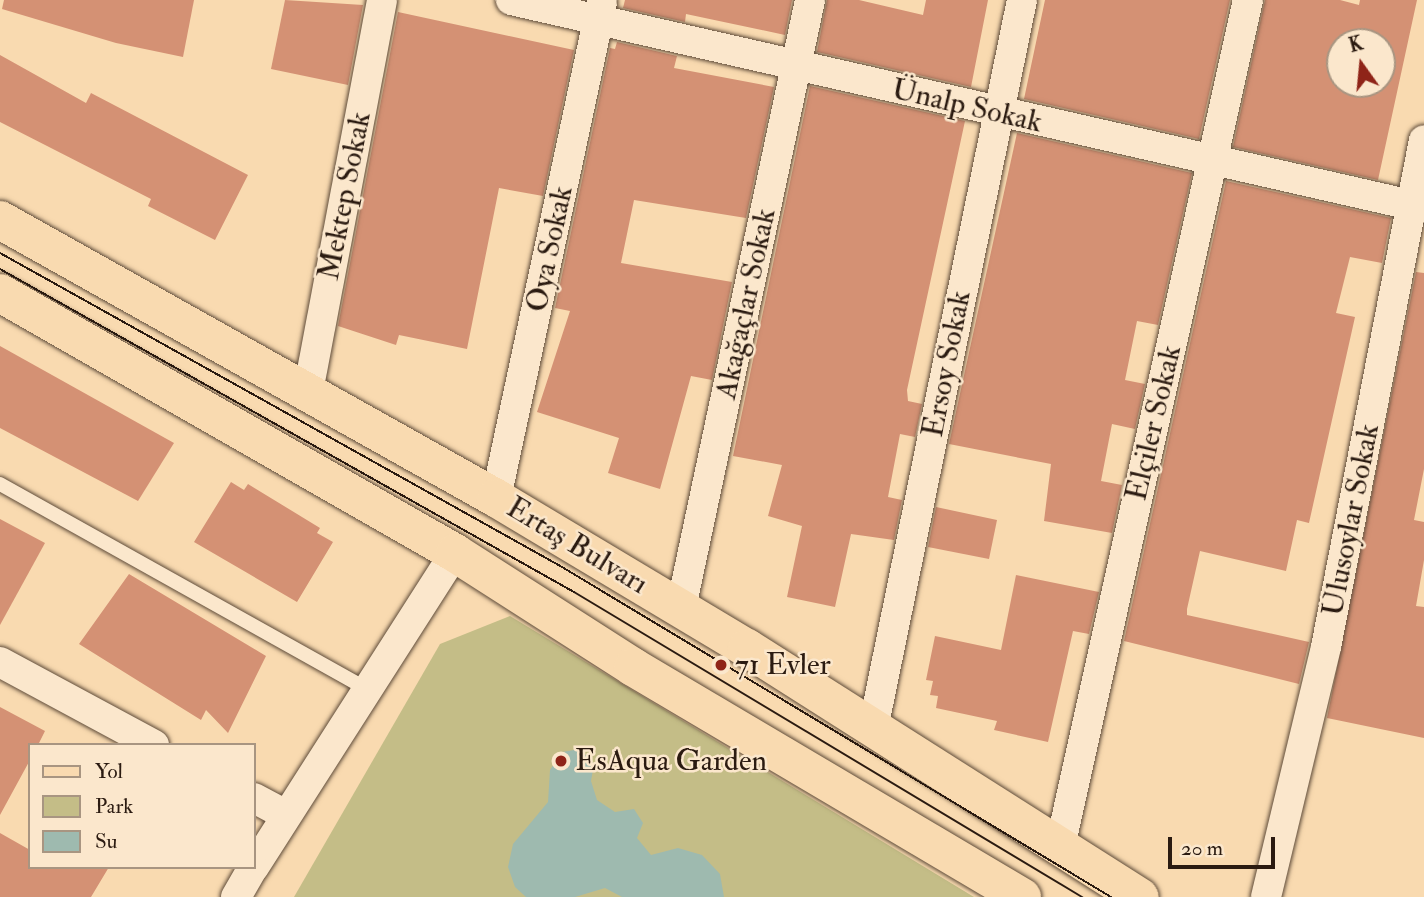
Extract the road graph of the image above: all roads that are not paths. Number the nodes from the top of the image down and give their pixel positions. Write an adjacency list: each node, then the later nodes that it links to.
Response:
1 (383, 0): 14 (street, Mektep Sokak)
2 (511, 0): 6 (street, Ünalp Sokak)
3 (810, 0): 7 (street, Akağaçlar Sokak)
4 (1022, 0): 8 (street, Ersoy Sokak)
5 (1248, 0): 10 (street, Elçiler Sokak)
6 (601, 10): 7 (street, Ünalp Sokak); 16 (street, Oya Sokak)
7 (796, 66): 8 (street, Ünalp Sokak); 18 (street, Akağaçlar Sokak)
8 (999, 113): 10 (street, Ünalp Sokak); 21 (street, Ersoy Sokak)
9 (1424, 140): 11 (street, Ulusoylar Sokak)
10 (1213, 160): 11 (street, Ünalp Sokak); 25 (street, Elçiler Sokak)
11 (1417, 206): 31 (street, Ulusoylar Sokak)
12 (0, 220): 14 (main road, Ertaş Bulvarı)
13 (0, 293): 17 (main road)
14 (308, 392): 16 (main road, Ertaş Bulvarı)
15 (0, 484): 20 (lane)
16 (496, 498): 18 (main road, Ertaş Bulvarı)
17 (455, 553): 20 (street); 29 (main road)
18 (681, 608): 21 (main road, Ertaş Bulvarı)
19 (0, 662): 22 (street)
20 (367, 689): 24 (street)
21 (873, 729): 25 (main road, Ertaş Bulvarı)
22 (150, 743)
23 (256, 799): 24 (street)
24 (284, 814): 26 (street)
25 (1060, 847): 30 (main road, Ertaş Bulvarı)
26 (256, 863)
27 (253, 869): 28 (street)
28 (236, 897)
29 (1023, 897)
30 (1140, 897)
31 (1266, 897)

